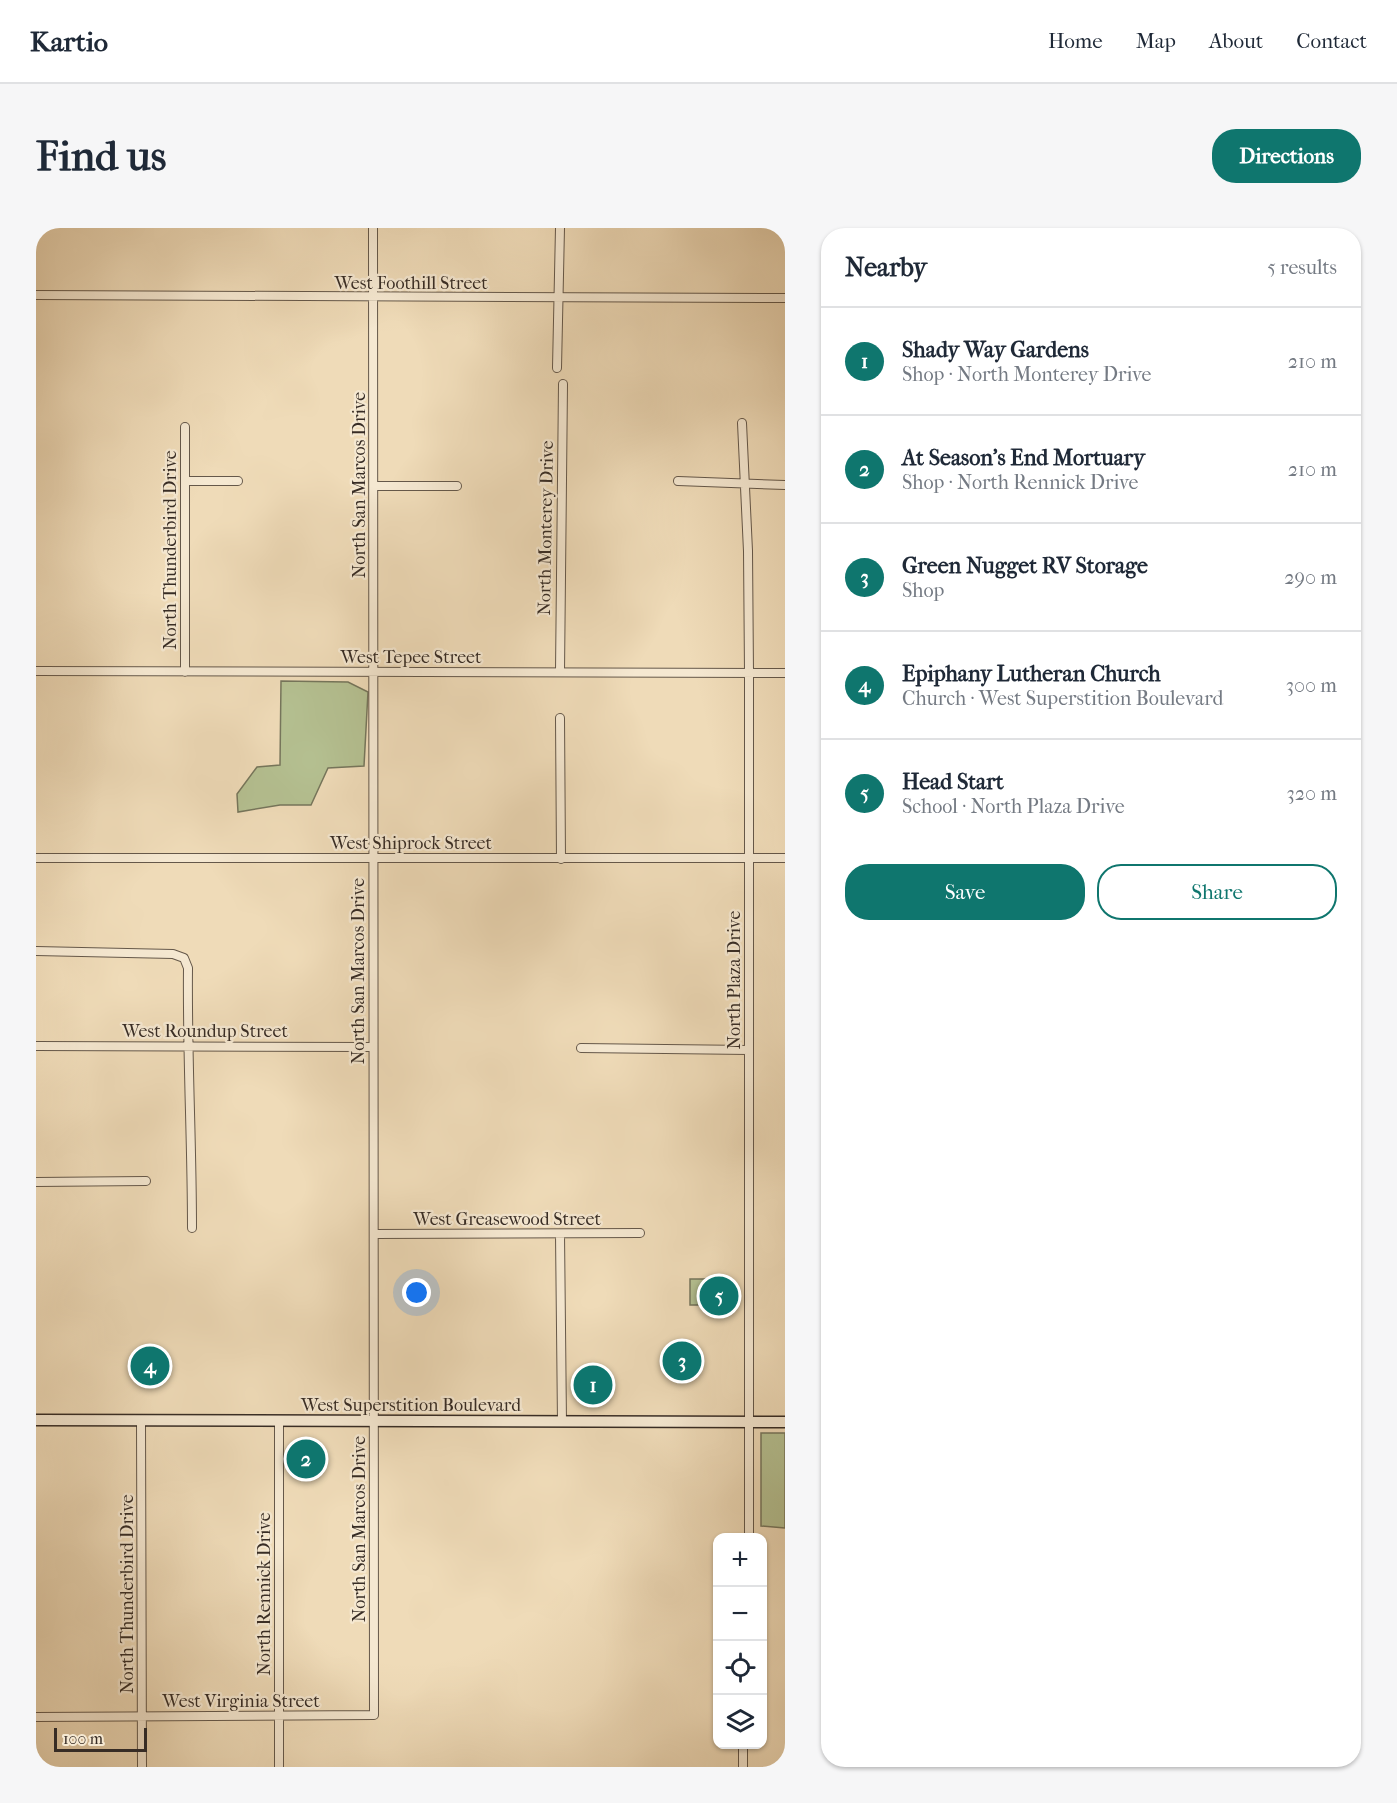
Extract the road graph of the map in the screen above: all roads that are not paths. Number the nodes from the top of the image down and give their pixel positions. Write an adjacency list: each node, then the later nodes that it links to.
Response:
1 (373, 228): 4 (street, North San Marcos Drive)
2 (560, 228): 5 (street)
3 (36, 295): 4 (street, West Foothill Street)
4 (373, 297): 5 (street, West Foothill Street); 16 (street, North San Marcos Drive)
5 (559, 298): 6 (street, West Foothill Street); 7 (street)
6 (785, 298)
7 (557, 368)
8 (563, 384): 21 (street, North Monterey Drive)
9 (742, 423): 14 (street, North Plaza Drive)
10 (185, 427): 11 (street, North Thunderbird Drive)
11 (185, 481): 12 (street); 19 (street, North Thunderbird Drive)
12 (238, 481)
13 (678, 481): 14 (street)
14 (745, 485): 15 (street); 22 (street, North Plaza Drive)
15 (785, 485)
16 (374, 486): 17 (street); 20 (street, North San Marcos Drive)
17 (457, 486)
18 (36, 671): 19 (street, West Tepee Street)
19 (185, 672): 20 (street, West Tepee Street)
20 (374, 672): 21 (street, West Tepee Street); 27 (street, North San Marcos Drive)
21 (560, 672): 22 (street, West Tepee Street)
22 (749, 673): 23 (street, West Tepee Street); 29 (street, North Plaza Drive)
23 (785, 673)
24 (560, 718): 28 (street)
25 (36, 858): 27 (street, West Shiprock Street)
26 (785, 858): 29 (street, West Shiprock Street)
27 (374, 859): 28 (street, West Shiprock Street); 33 (street, North San Marcos Drive)
28 (561, 859): 29 (street, West Shiprock Street)
29 (749, 860): 35 (street, North Plaza Drive)
30 (36, 951): 32 (street)
31 (36, 1046): 32 (street, West Roundup Street)
32 (187, 1046): 33 (street, West Roundup Street); 38 (street)
33 (373, 1047): 40 (street, North San Marcos Drive)
34 (581, 1048): 35 (street)
35 (749, 1050): 47 (street, North Plaza Drive)
36 (146, 1181): 37 (street)
37 (36, 1182)
38 (192, 1228)
39 (639, 1233): 41 (street, West Greasewood Street)
40 (374, 1234): 41 (street, West Greasewood Street); 45 (street, North San Marcos Drive)
41 (560, 1234): 46 (street)
42 (36, 1420): 43 (main road, West Superstition Boulevard)
43 (141, 1421): 44 (main road, West Superstition Boulevard); 51 (street, North Thunderbird Drive)
44 (279, 1421): 45 (main road, West Superstition Boulevard); 52 (street, North Rennick Drive)
45 (375, 1421): 46 (main road, West Superstition Boulevard); 50 (street, North San Marcos Drive)
46 (562, 1422): 47 (main road, West Superstition Boulevard)
47 (748, 1422): 48 (main road, West Superstition Boulevard); 49 (street, North Plaza Drive)
48 (785, 1422)
49 (749, 1533)
50 (374, 1715): 52 (street, West Virginia Street)
51 (142, 1716): 52 (street, West Virginia Street); 53 (street, West Virginia Street); 55 (street, North Thunderbird Drive)
52 (279, 1716): 56 (street, North Rennick Drive)
53 (36, 1717)
54 (743, 1749): 57 (street)
55 (142, 1767)
56 (279, 1767)
57 (743, 1767)

